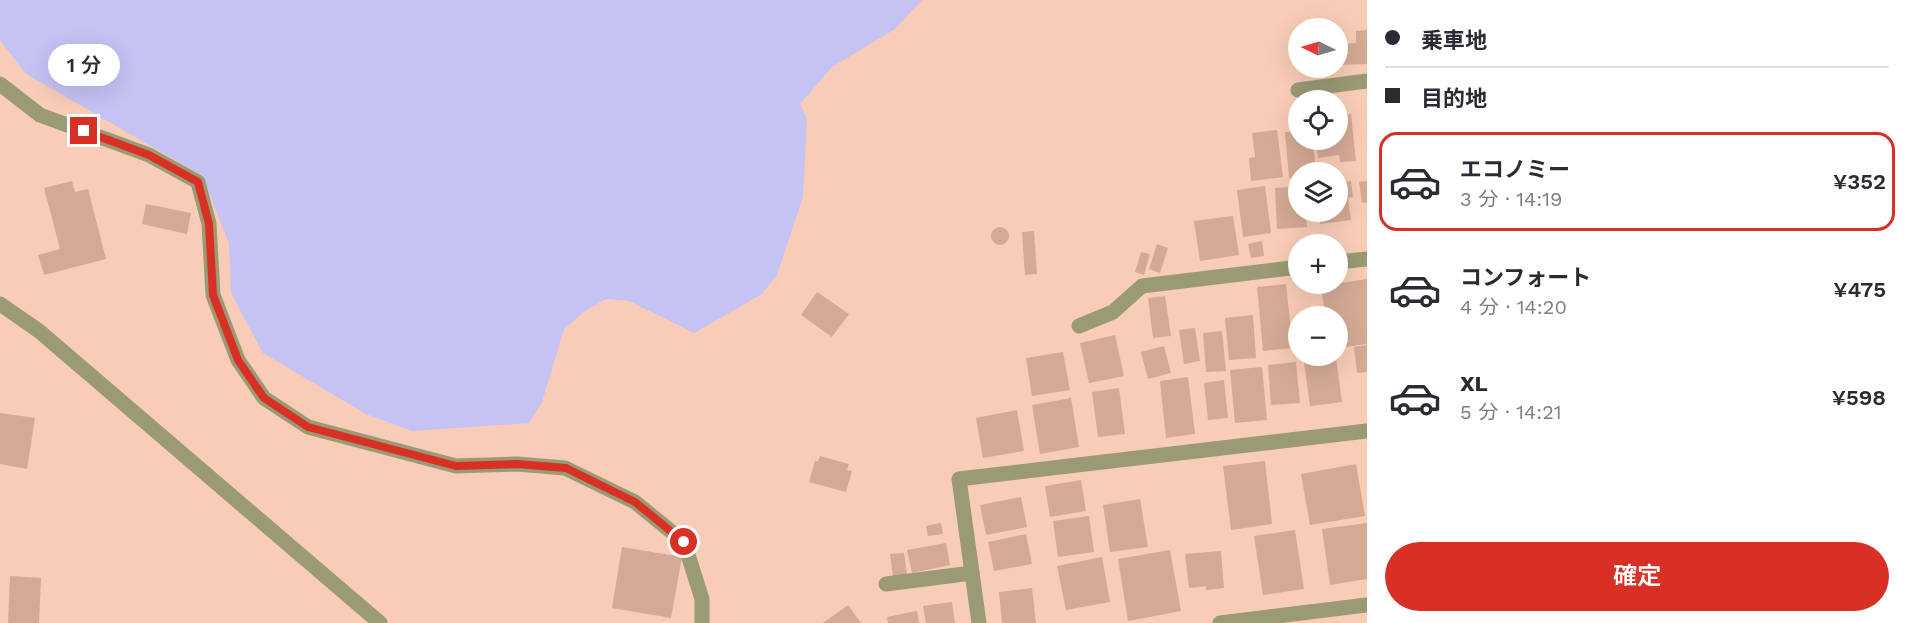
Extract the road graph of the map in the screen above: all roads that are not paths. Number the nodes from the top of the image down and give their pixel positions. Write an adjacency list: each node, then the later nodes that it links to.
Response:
1 (1367, 81): 3 (street)
2 (0, 84): 14 (street)
3 (1298, 90)
4 (1367, 259): 5 (street)
5 (1348, 261)
6 (1288, 268): 8 (street)
7 (0, 304): 13 (street)
8 (1079, 326)
9 (1367, 432): 10 (street)
10 (972, 573): 11 (street); 15 (street)
11 (886, 584)
12 (1367, 605): 16 (street)
13 (380, 623)
14 (702, 623)
15 (979, 623)
16 (1220, 623)

